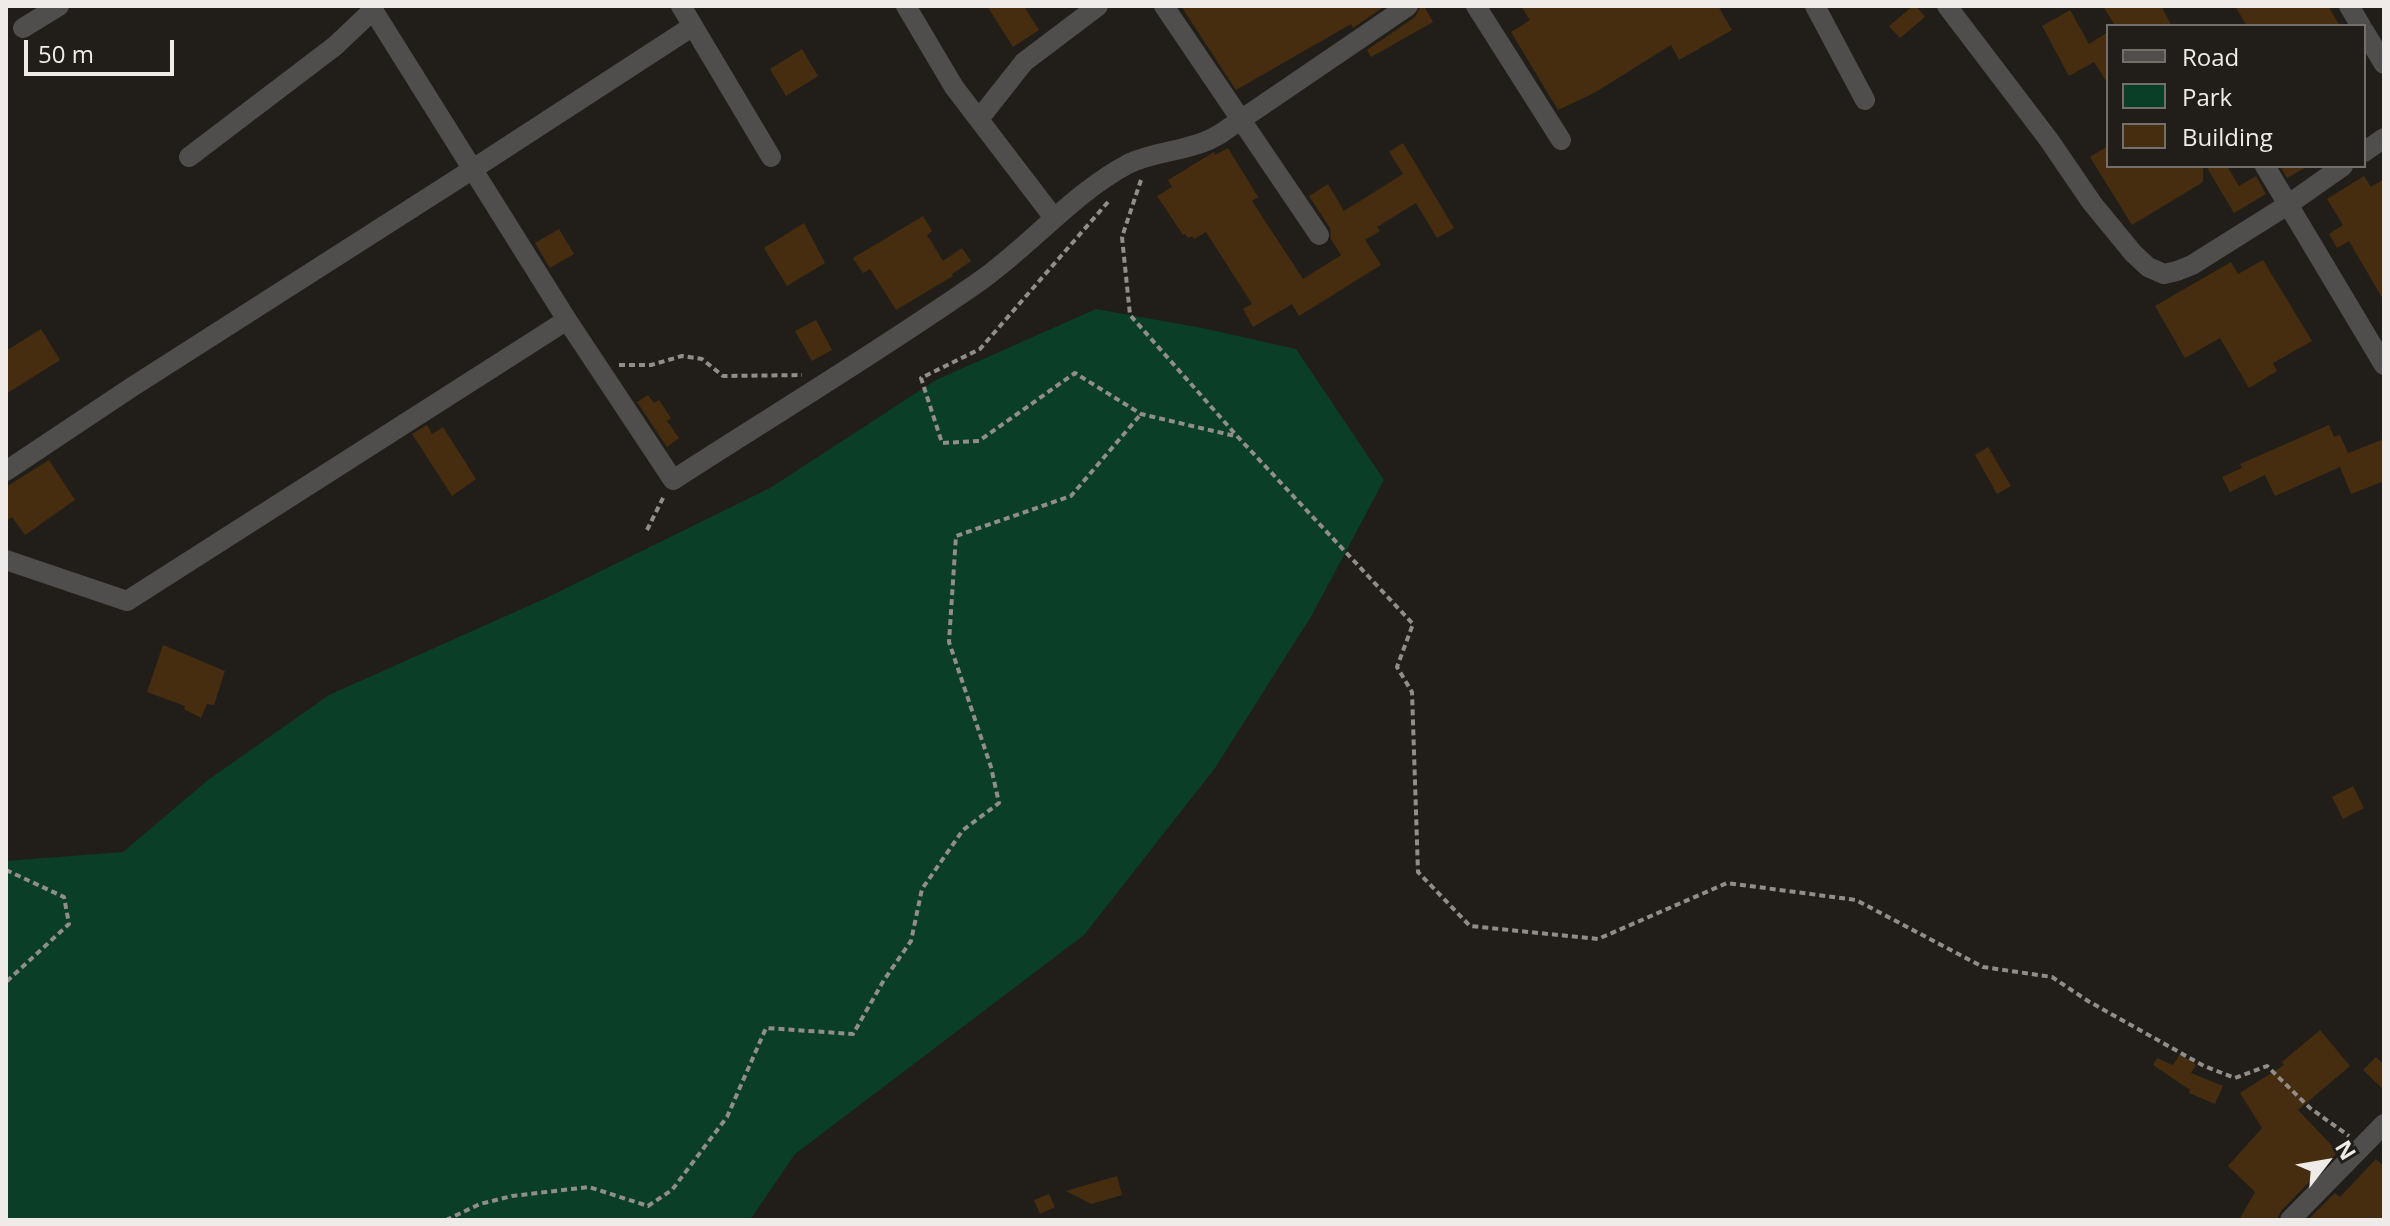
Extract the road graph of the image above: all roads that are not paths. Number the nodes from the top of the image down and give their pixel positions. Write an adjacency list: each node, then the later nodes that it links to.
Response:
1 (59, 6): 14 (street)
2 (681, 6): 13 (street)
3 (906, 6): 18 (street)
4 (1098, 6): 18 (street)
5 (1164, 6): 19 (street)
6 (1408, 6): 19 (street)
7 (1476, 6): 21 (street)
8 (1815, 6): 17 (street)
9 (1947, 6): 28 (street)
10 (2349, 6): 12 (street)
11 (374, 8): 23 (street); 27 (street)
12 (2360, 24)
13 (693, 26): 24 (street); 27 (street)
14 (23, 28)
15 (2366, 35): 16 (street)
16 (2384, 64)
17 (1865, 100)
18 (979, 119): 29 (street)
19 (1241, 120): 29 (street); 30 (street)
20 (2384, 138): 22 (street)
21 (1561, 140)
22 (2366, 151)
23 (189, 157)
24 (771, 157)
25 (2266, 168): 28 (street)
26 (2340, 168): 28 (street)
27 (473, 169): 31 (street); 33 (street)
28 (2289, 204): 32 (street)
29 (1054, 218): 31 (street)
30 (1319, 235)
31 (567, 320): 34 (street)
32 (2384, 365)
33 (6, 471)
34 (6, 560)
35 (2376, 1137): 36 (street)
36 (2290, 1220)

